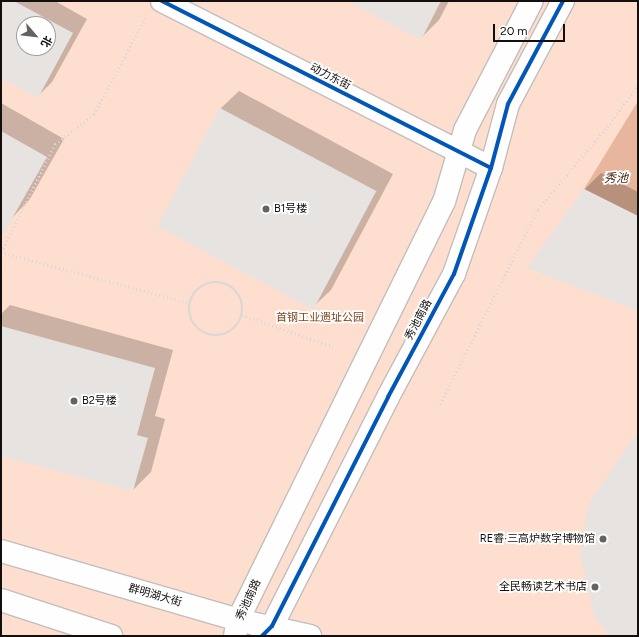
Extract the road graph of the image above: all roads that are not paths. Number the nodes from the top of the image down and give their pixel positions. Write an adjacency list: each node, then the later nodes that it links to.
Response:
1 (532, 1): 4 (street, 秀池南路)
2 (563, 1): 5 (street, 秀池南路)
3 (156, 5): 4 (street, 动力东街)
4 (458, 153): 5 (street, 动力东街); 8 (street, 秀池南路)
5 (491, 168): 9 (street, 秀池南路)
6 (1, 551): 8 (street, 群明湖大街)
7 (1, 600): 10 (street)
8 (237, 628): 9 (street, 群明湖大街)
9 (267, 631): 11 (street, 群明湖大街)
10 (111, 636)
11 (310, 636)

